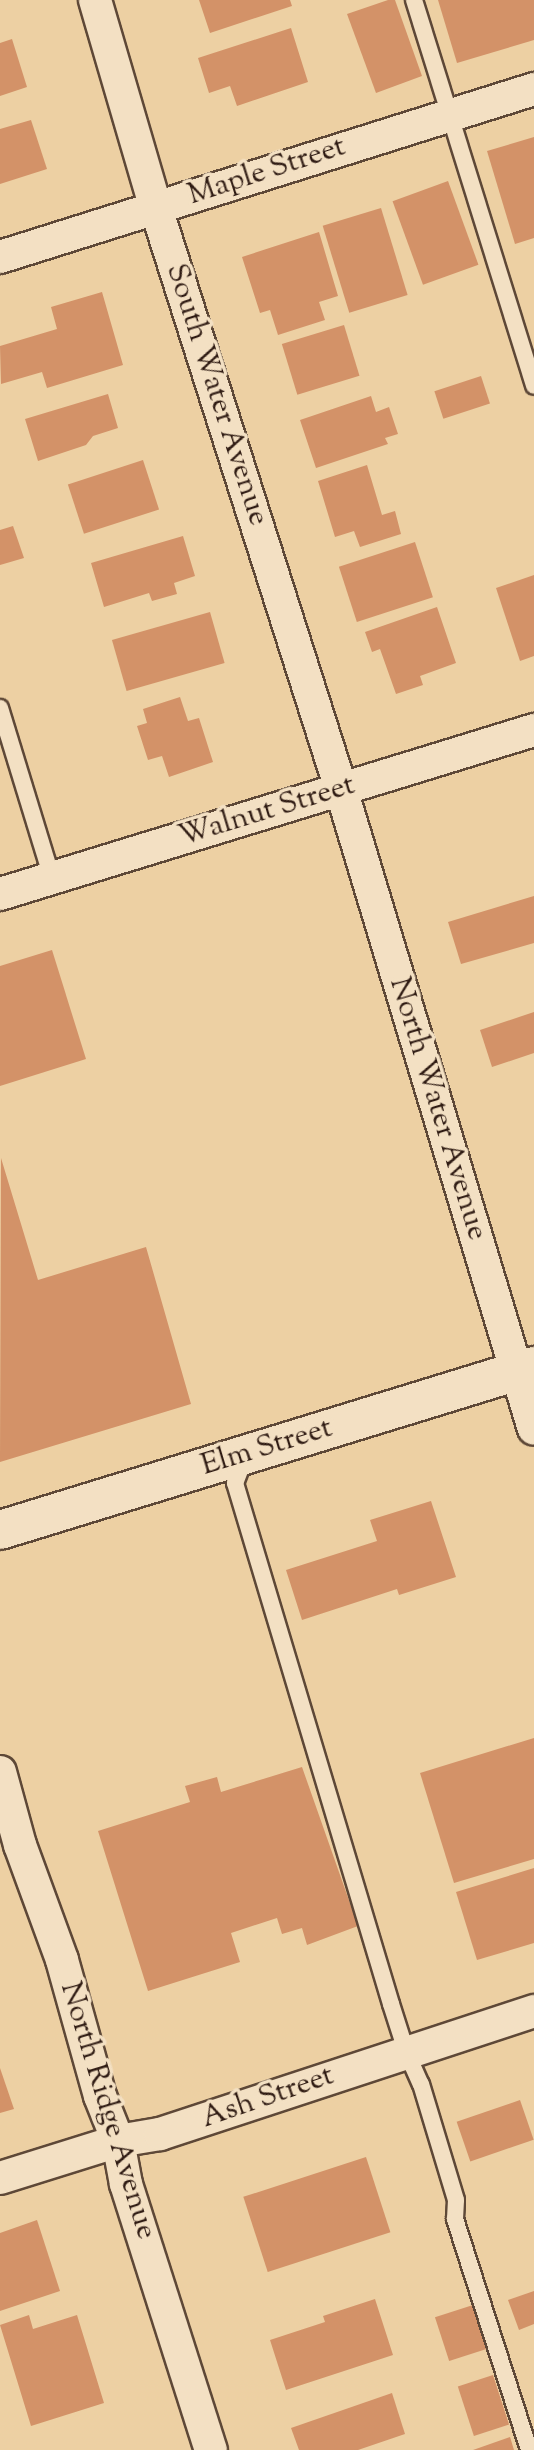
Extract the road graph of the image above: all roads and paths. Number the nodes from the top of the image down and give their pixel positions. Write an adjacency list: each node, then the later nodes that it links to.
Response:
1 (95, 0): 5 (street, South Water Avenue)
2 (415, 0): 4 (lane)
3 (534, 89): 4 (street, Maple Street)
4 (449, 113): 5 (street, Maple Street); 7 (lane)
5 (156, 208): 6 (street, Maple Street); 10 (street, South Water Avenue)
6 (0, 257)
7 (534, 386)
8 (0, 708): 11 (lane)
9 (534, 730): 10 (street, Walnut Street)
10 (341, 789): 11 (street, Walnut Street); 13 (street, North Water Avenue)
11 (52, 878): 12 (street, Walnut Street)
12 (0, 894)
13 (525, 1369): 14 (street, North Water Avenue); 15 (street, Elm Street)
14 (534, 1429)
15 (247, 1454): 16 (street, Elm Street); 19 (lane)
16 (0, 1530)
17 (0, 1772): 20 (street, North Ridge Avenue)
18 (534, 2011): 19 (street, Ash Street)
19 (406, 2051): 20 (street, Ash Street); 23 (lane)
20 (118, 2141): 21 (street, Ash Street); 22 (street, North Ridge Avenue)
21 (0, 2178)
22 (211, 2450)
23 (529, 2450)

